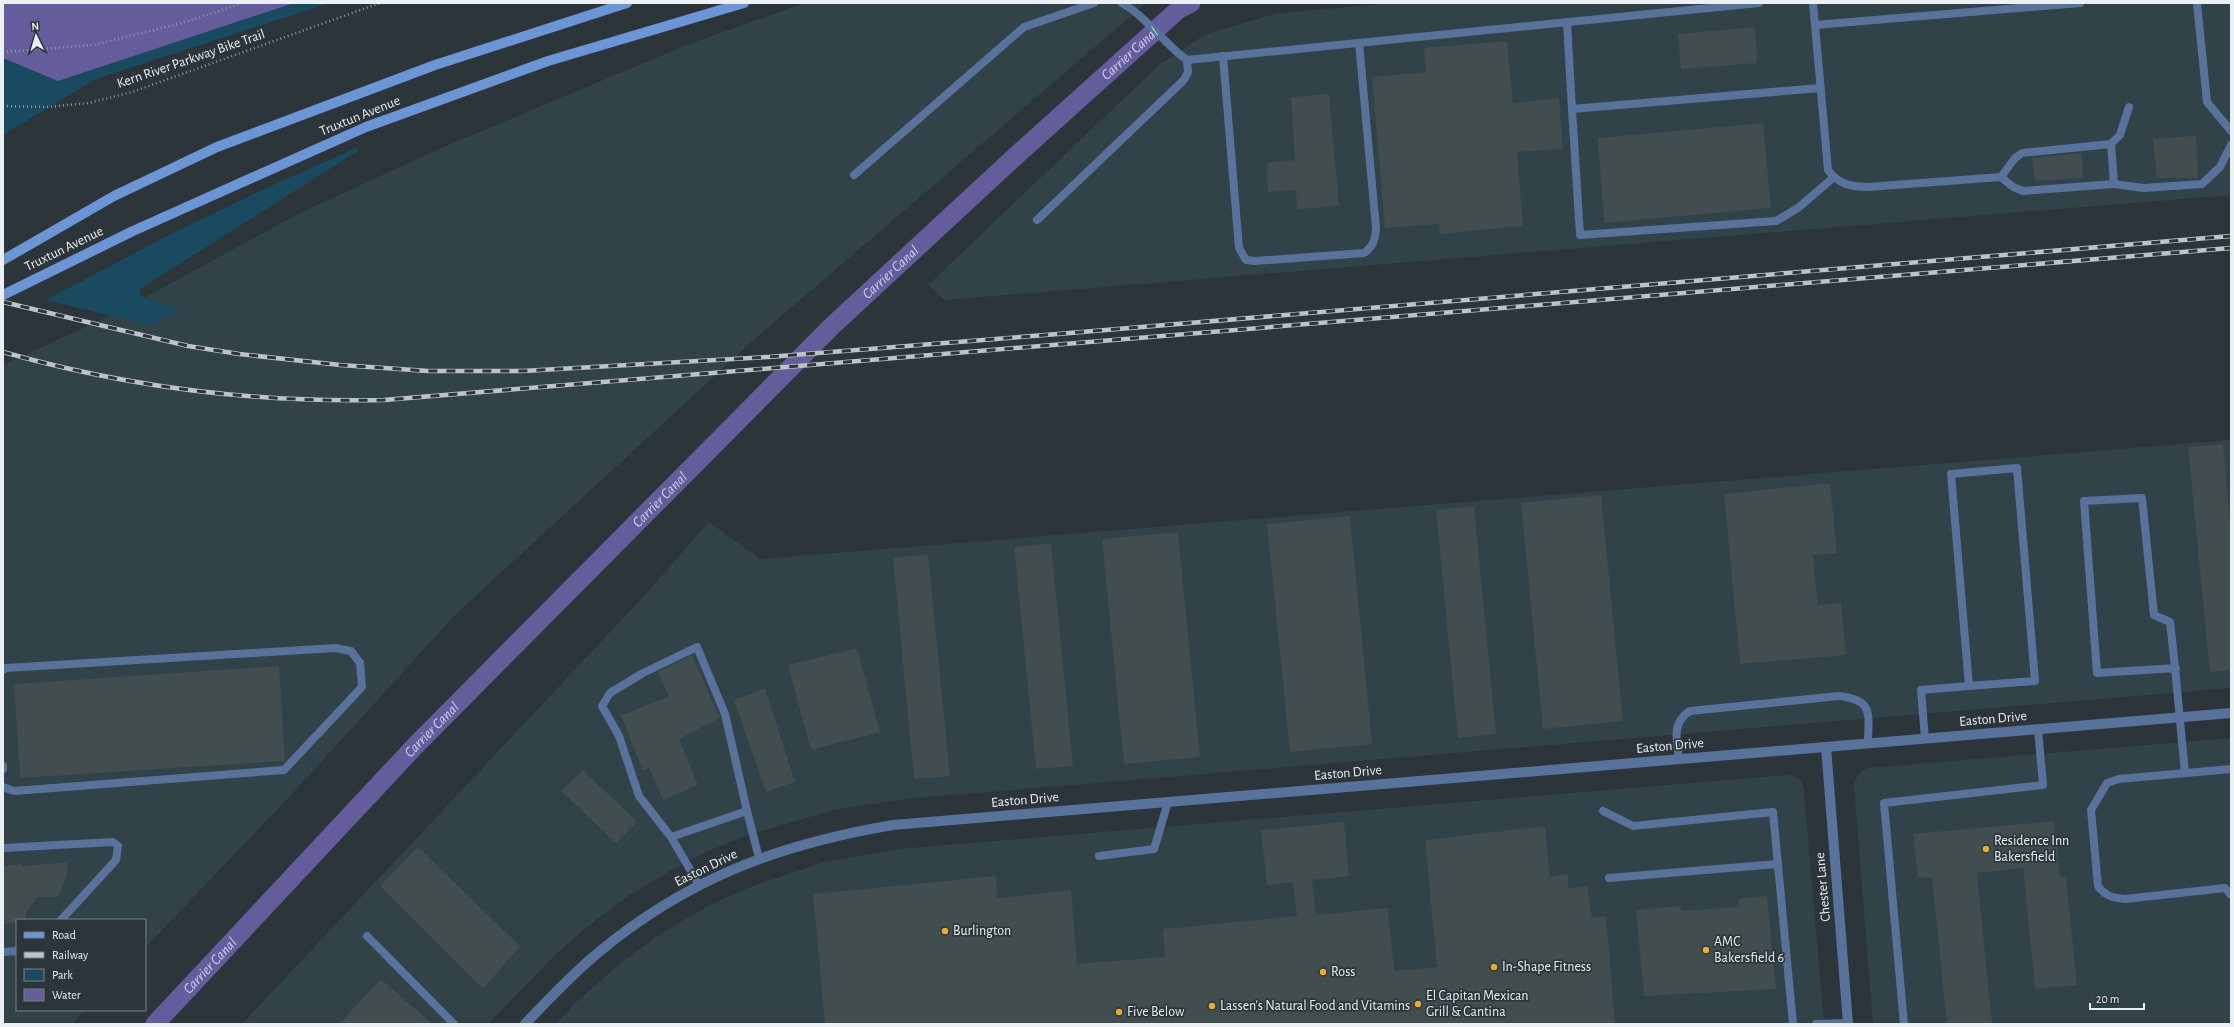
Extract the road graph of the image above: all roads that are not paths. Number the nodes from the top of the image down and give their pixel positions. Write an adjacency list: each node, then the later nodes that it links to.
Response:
1 (627, 3): 25 (main road, Truxtun Avenue)
2 (744, 3): 26 (main road, Truxtun Avenue)
3 (1094, 3): 20 (lane)
4 (1122, 3): 13 (lane)
5 (1759, 3): 9 (lane)
6 (1813, 3): 10 (lane)
7 (2080, 3): 10 (lane)
8 (2197, 3): 17 (lane)
9 (1567, 23): 11 (lane); 16 (lane)
10 (1815, 25): 14 (lane)
11 (1359, 43): 12 (lane); 12 (lane)
12 (1223, 56): 13 (lane)
13 (1187, 60): 24 (lane)
14 (1820, 88): 16 (lane); 21 (lane)
15 (2129, 107): 18 (lane)
16 (1572, 109): 21 (lane)
17 (2231, 131)
18 (2112, 144): 22 (lane); 23 (lane)
19 (2231, 145): 23 (lane)
20 (854, 175)
21 (1834, 177): 22 (lane)
22 (2001, 177): 23 (lane)
23 (2114, 184)
24 (1037, 220)
25 (3, 260)
26 (3, 295)
27 (2176, 668): 27 (lane); 31 (lane)
28 (3, 670): 39 (lane)
29 (1969, 686): 29 (lane); 33 (lane)
30 (2231, 714): 31 (street, Easton Drive)
31 (2180, 718): 32 (street, Easton Drive); 38 (lane)
32 (2038, 729): 33 (street, Easton Drive); 60 (lane)
33 (1925, 739): 34 (street, Easton Drive)
34 (1868, 744): 35 (street, Easton Drive); 36 (lane)
35 (1826, 747): 36 (street, Easton Drive); 55 (street, Chester Lane)
36 (1679, 759): 40 (street, Easton Drive)
37 (2231, 769): 38 (lane)
38 (2185, 773): 50 (lane)
39 (3, 787)
40 (1168, 802): 45 (lane); 46 (street, Easton Drive)
41 (747, 811): 43 (lane); 43 (lane); 46 (lane)
42 (1603, 811): 47 (lane)
43 (671, 837): 49 (lane)
44 (3, 848): 51 (lane)
45 (1098, 856)
46 (759, 858): 49 (street, Easton Drive)
47 (1778, 864): 48 (lane); 58 (lane)
48 (1609, 878)
49 (699, 885): 57 (street, Easton Drive)
50 (2231, 895)
51 (62, 919)
52 (367, 936): 56 (lane)
53 (16, 951): 54 (lane)
54 (3, 952)
55 (1848, 1023): 59 (lane)
56 (454, 1024)
57 (525, 1024)
58 (1793, 1024)
59 (1816, 1024)
60 (1904, 1024)

